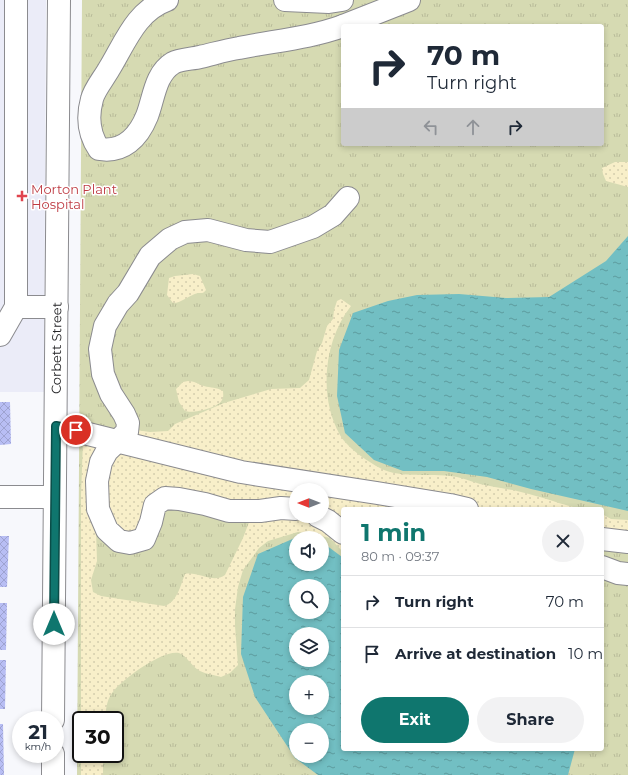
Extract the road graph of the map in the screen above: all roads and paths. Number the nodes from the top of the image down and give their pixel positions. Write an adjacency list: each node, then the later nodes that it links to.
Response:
1 (16, 0): 10 (street)
2 (59, 0): 11 (street, Corbett Street)
3 (167, 0): 8 (street)
4 (286, 0): 5 (street)
5 (342, 0)
6 (409, 0): 7 (street)
7 (348, 24)
8 (341, 27)
9 (348, 198): 14 (street)
10 (16, 307): 11 (street); 12 (street)
11 (57, 307): 13 (street, Corbett Street)
12 (0, 335)
13 (56, 426): 14 (street); 16 (street, Corbett Street)
14 (118, 442): 17 (street); 18 (street)
15 (0, 497): 16 (street)
16 (54, 497): 25 (street, Corbett Street)
17 (456, 507)
18 (289, 509)
19 (329, 522): 20 (street)
20 (341, 531)
21 (604, 539): 22 (street)
22 (628, 542)
23 (604, 568): 24 (street)
24 (628, 574)
25 (53, 711)
26 (53, 763): 27 (street)
27 (52, 775)

